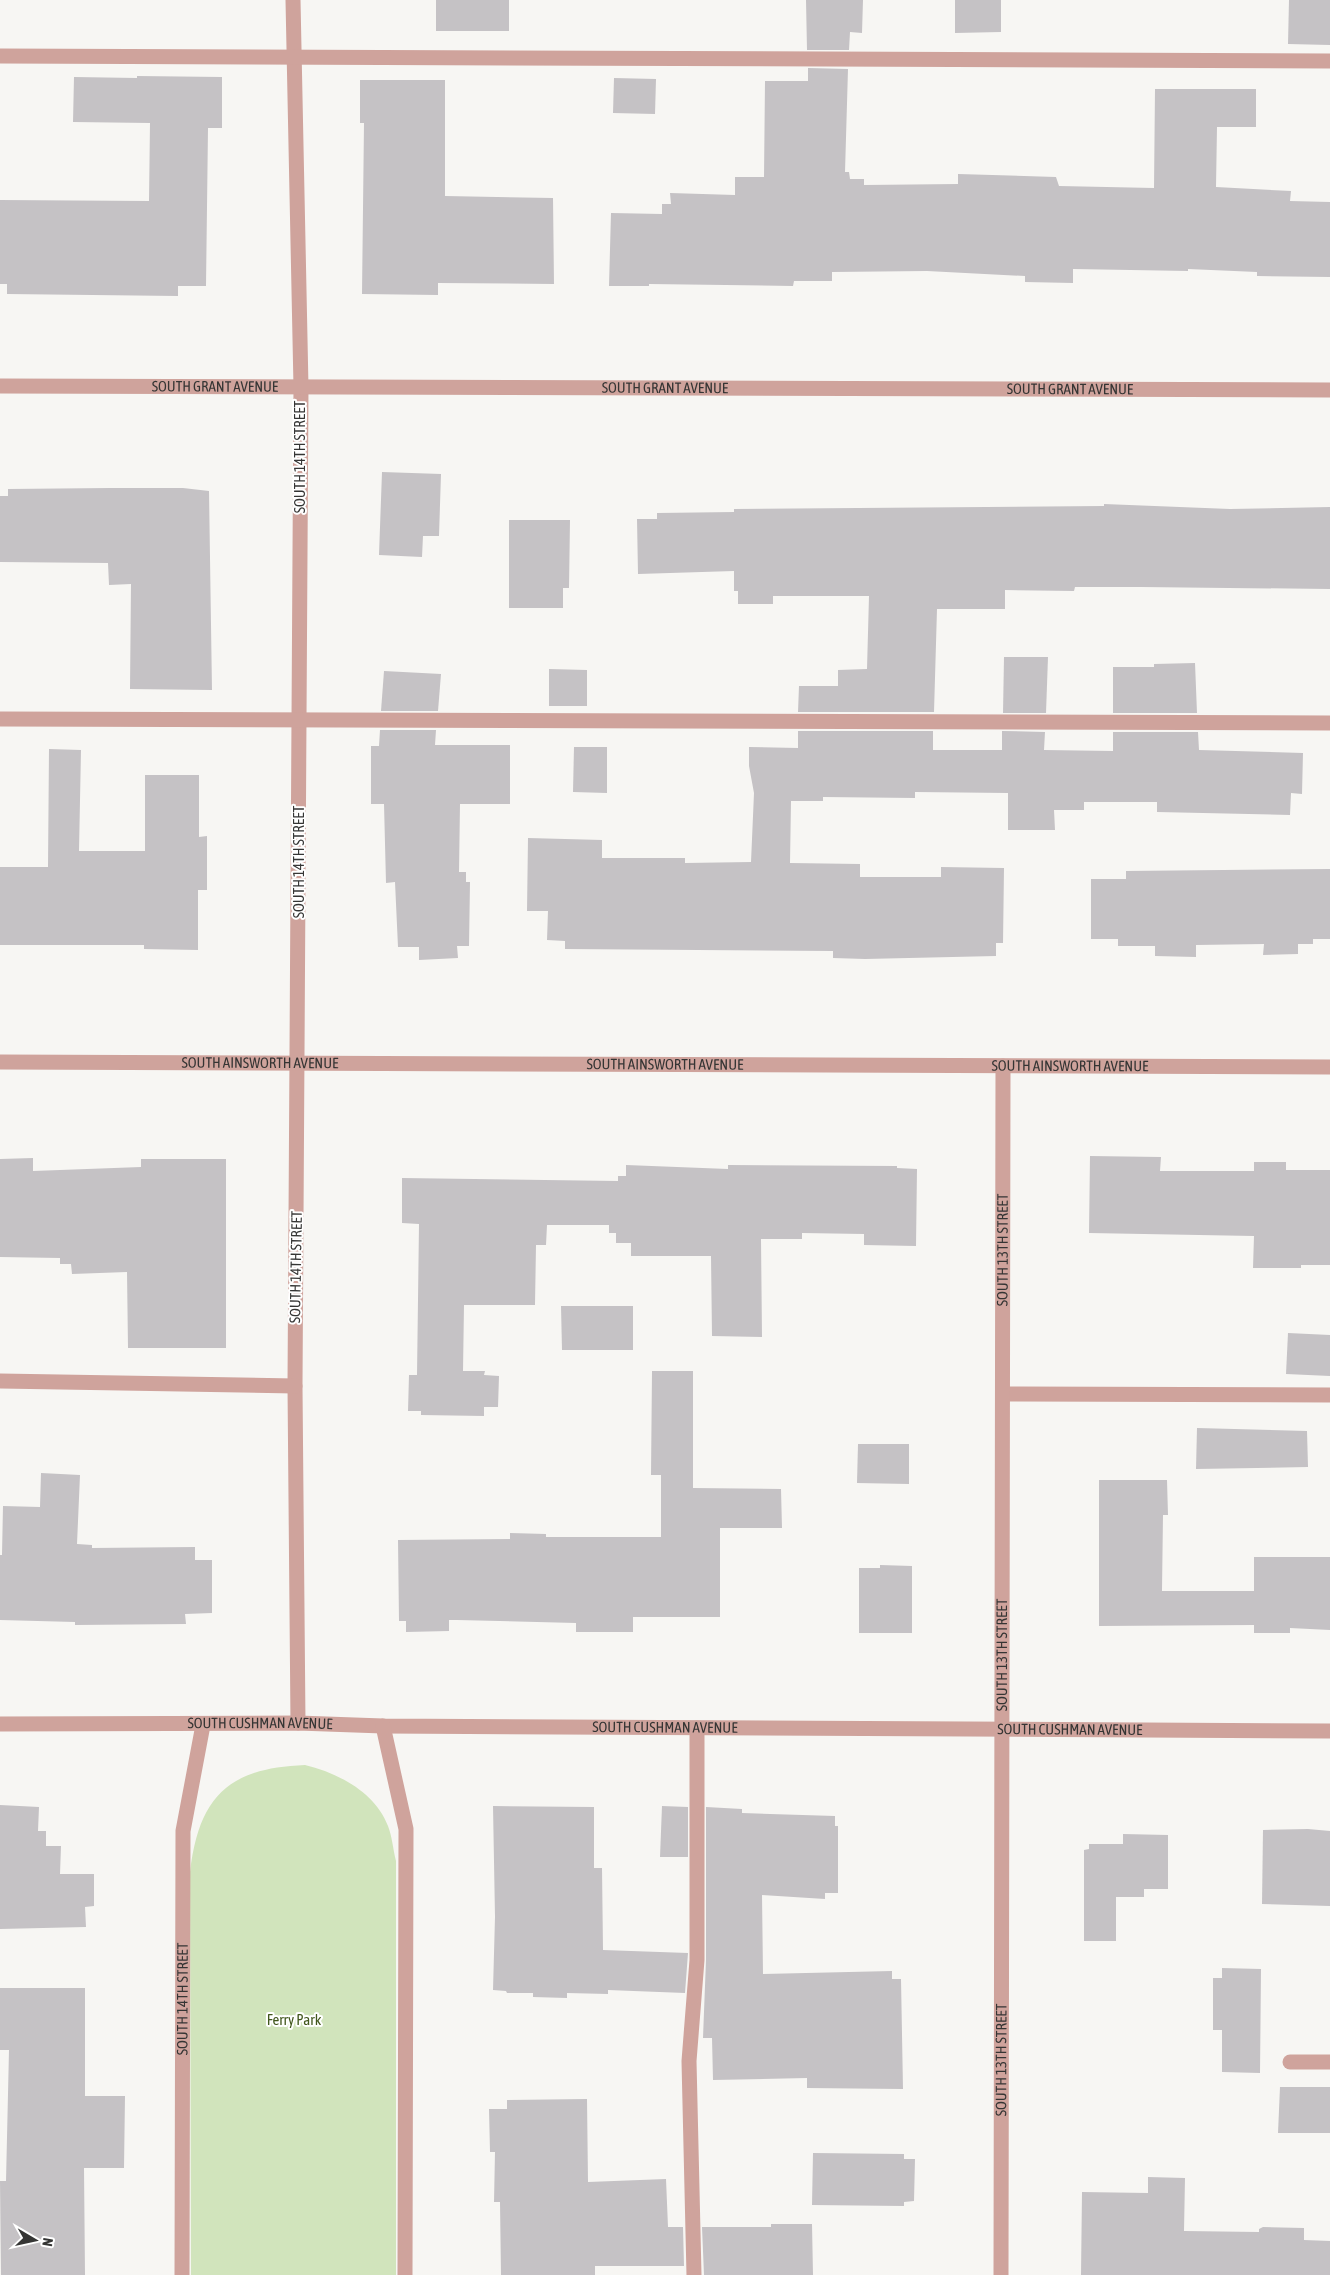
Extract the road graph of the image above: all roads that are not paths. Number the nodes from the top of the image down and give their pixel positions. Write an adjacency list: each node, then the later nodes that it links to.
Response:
1 (293, 0): 3 (street, SOUTH 14TH STREET)
2 (0, 56): 3 (street)
3 (294, 58): 4 (street); 6 (street, SOUTH 14TH STREET)
4 (1330, 61)
5 (0, 386): 6 (street, SOUTH GRANT AVENUE)
6 (301, 387): 7 (street, SOUTH GRANT AVENUE); 9 (street, SOUTH 14TH STREET)
7 (1330, 390)
8 (0, 719): 9 (street)
9 (300, 719): 10 (street); 12 (street, SOUTH 14TH STREET)
10 (1330, 723)
11 (0, 1062): 12 (street, SOUTH AINSWORTH AVENUE)
12 (298, 1063): 13 (street, SOUTH AINSWORTH AVENUE); 16 (street, SOUTH 14TH STREET)
13 (1003, 1066): 14 (street, SOUTH AINSWORTH AVENUE); 17 (street, SOUTH 13TH STREET)
14 (1330, 1067)
15 (0, 1381): 16 (street)
16 (295, 1386): 20 (street, SOUTH 14TH STREET)
17 (1003, 1394): 18 (street); 24 (street, SOUTH 13TH STREET)
18 (1330, 1395)
19 (0, 1724): 21 (street, SOUTH CUSHMAN AVENUE)
20 (298, 1724): 21 (street, SOUTH CUSHMAN AVENUE); 22 (street, SOUTH CUSHMAN AVENUE)
21 (203, 1725): 28 (street, SOUTH 14TH STREET)
22 (383, 1726): 23 (street, SOUTH CUSHMAN AVENUE); 29 (street)
23 (698, 1728): 24 (street, SOUTH CUSHMAN AVENUE); 30 (street)
24 (1003, 1730): 25 (street, SOUTH CUSHMAN AVENUE); 31 (street, SOUTH 13TH STREET)
25 (1330, 1731)
26 (1290, 2062): 27 (street)
27 (1330, 2062)
28 (182, 2275)
29 (404, 2275)
30 (694, 2275)
31 (1001, 2275)

